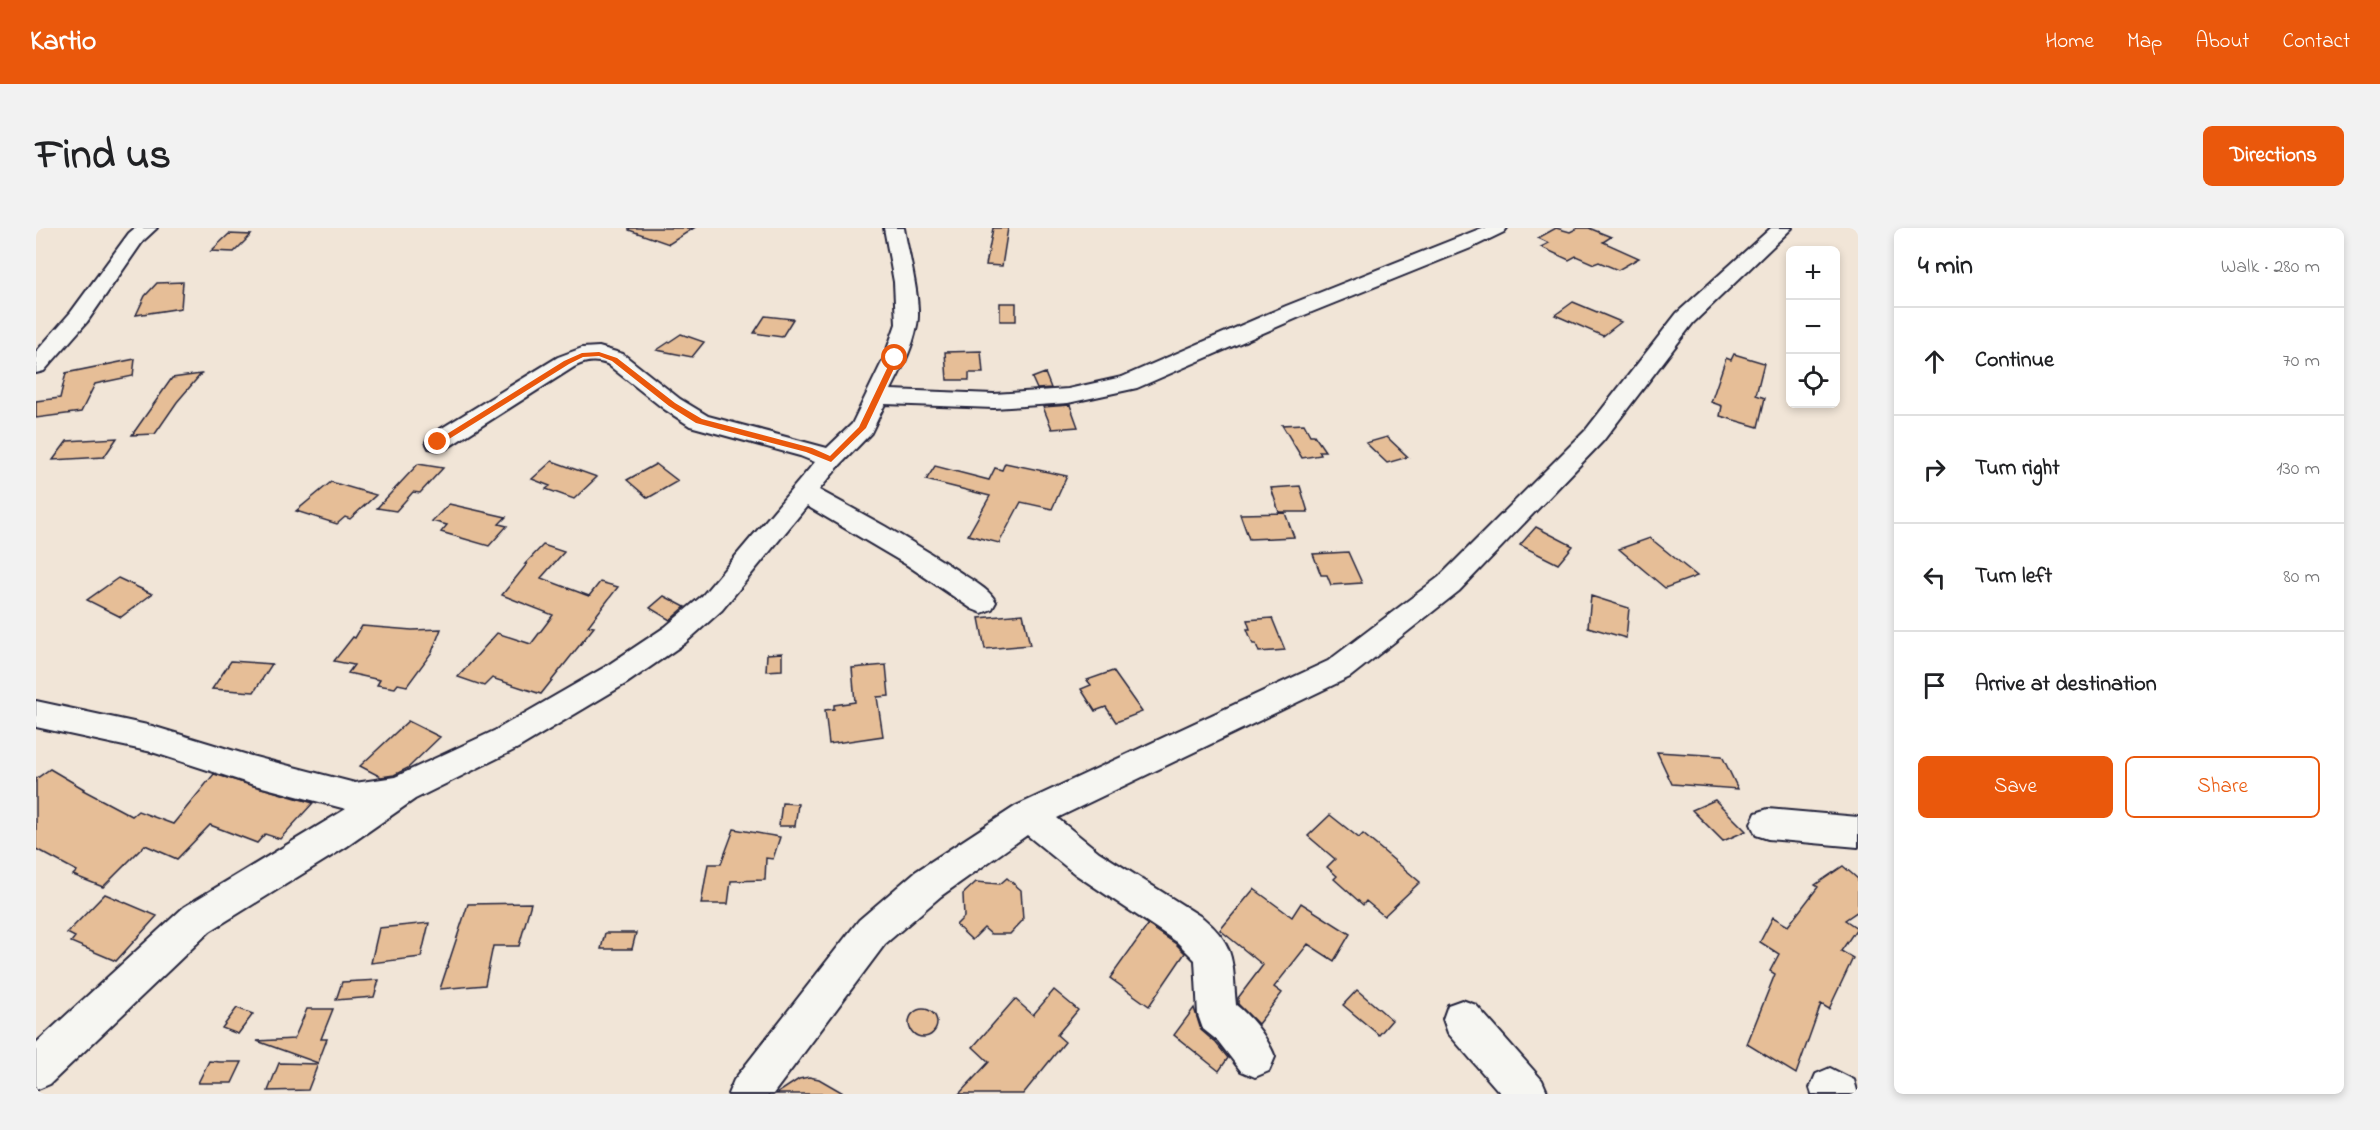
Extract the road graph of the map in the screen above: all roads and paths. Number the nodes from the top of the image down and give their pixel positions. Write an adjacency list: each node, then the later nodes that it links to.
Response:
1 (147, 228): 5 (street)
2 (894, 228): 6 (street)
3 (1497, 228): 6 (street)
4 (1782, 228): 13 (street)
5 (36, 366)
6 (876, 398): 8 (street)
7 (438, 442): 8 (street)
8 (831, 459): 9 (street)
9 (803, 493): 10 (street); 12 (street)
10 (982, 603)
11 (36, 714): 12 (street)
12 (403, 789): 18 (street)
13 (1028, 816): 17 (street); 19 (street)
14 (1768, 824): 15 (street)
15 (1858, 832)
16 (1462, 1019): 20 (street)
17 (1255, 1057)
18 (36, 1070)
19 (748, 1094)
20 (1528, 1094)

